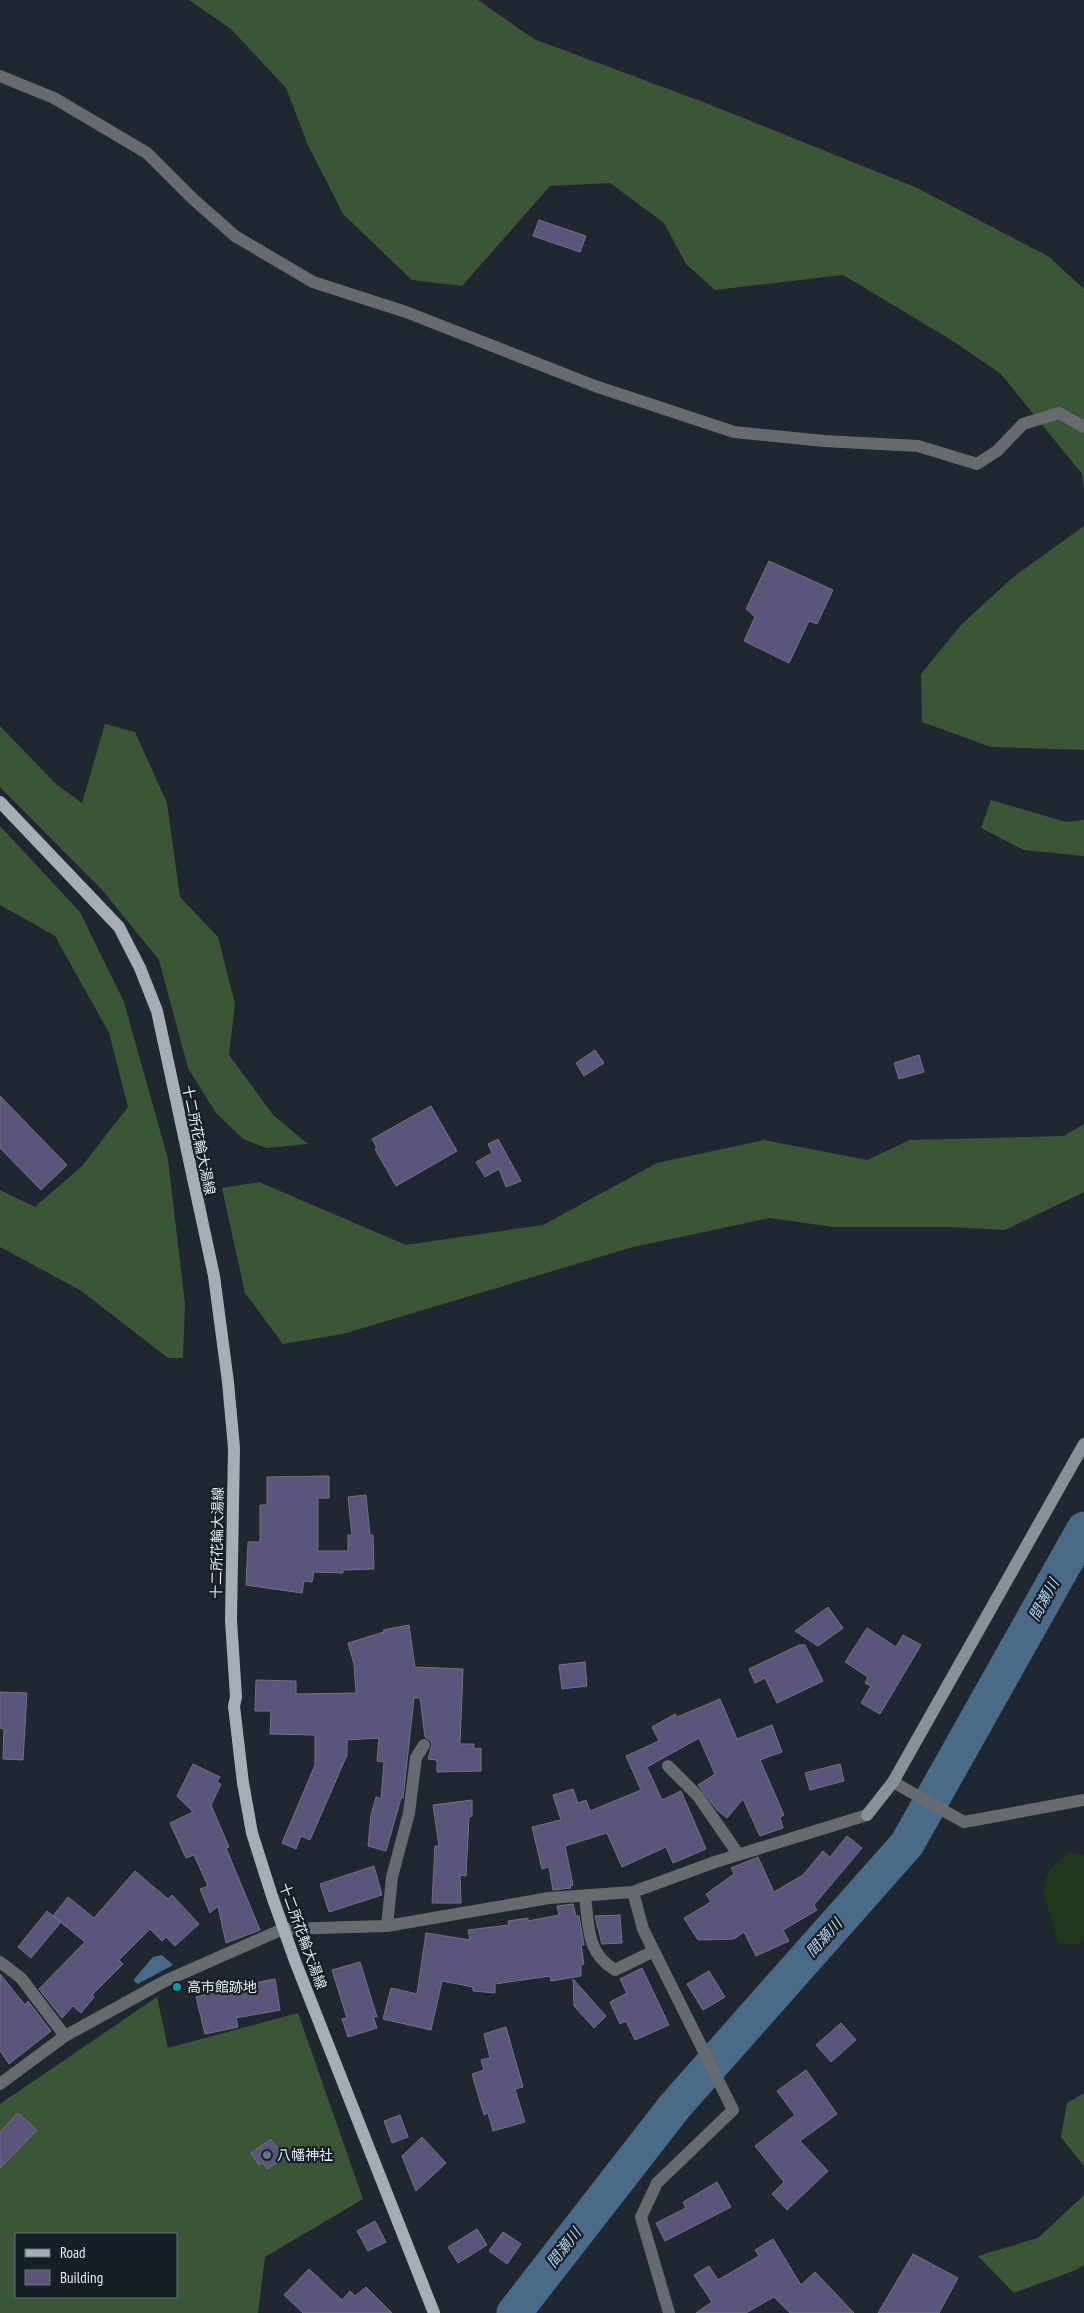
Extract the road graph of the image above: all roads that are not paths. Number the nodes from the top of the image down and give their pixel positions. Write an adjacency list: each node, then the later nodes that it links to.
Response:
1 (0, 76): 2 (street)
2 (1084, 427)
3 (0, 802): 13 (main road, 十二所花輪大湯線)
4 (1084, 1444): 7 (street)
5 (424, 1745): 12 (street)
6 (668, 1766): 9 (street)
7 (893, 1782): 8 (street); 9 (street)
8 (1084, 1800)
9 (738, 1854): 10 (street)
10 (632, 1892): 11 (street); 14 (street)
11 (585, 1896): 12 (street); 14 (street)
12 (387, 1926): 13 (street)
13 (283, 1929): 16 (street); 18 (main road, 十二所花輪大湯線)
14 (654, 1951): 19 (street)
15 (0, 1962): 16 (street)
16 (66, 2036): 17 (street)
17 (0, 2084)
18 (434, 2313)
19 (669, 2313)

